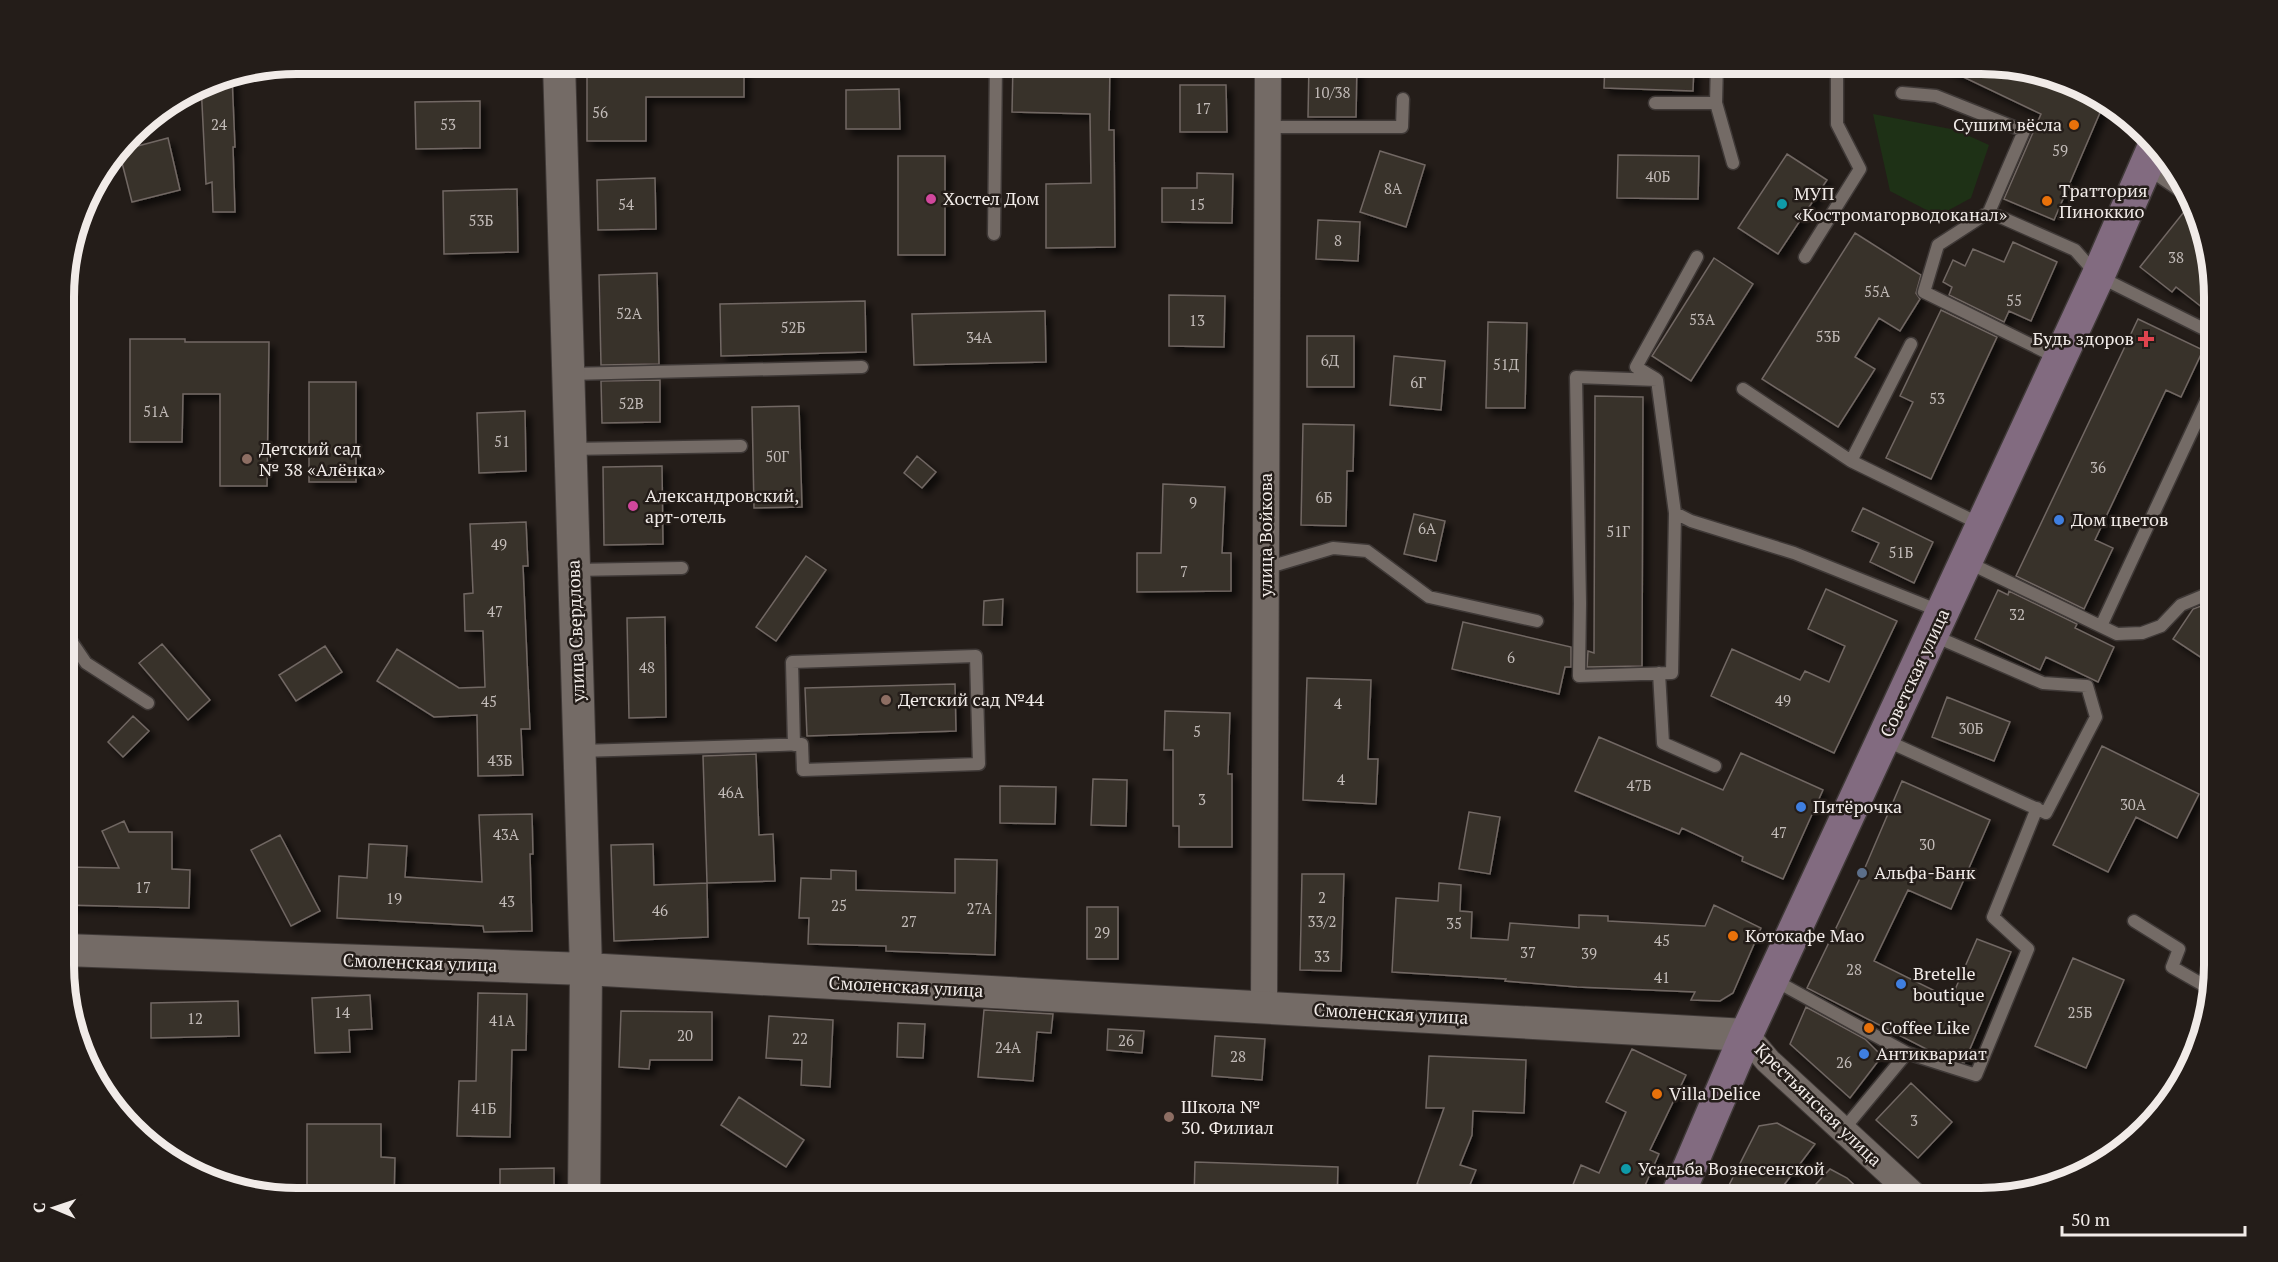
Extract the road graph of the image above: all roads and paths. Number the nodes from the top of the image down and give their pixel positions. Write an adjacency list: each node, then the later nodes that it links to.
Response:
1 (559, 74): 23 (street, улица Свердлова)
2 (996, 74): 15 (lane)
3 (1268, 74): 10 (street, улица Войкова)
4 (1717, 74): 9 (lane)
5 (1837, 74): 17 (lane)
6 (1902, 93): 14 (lane)
7 (1403, 99): 10 (lane)
8 (1655, 103): 9 (lane)
9 (1716, 103): 12 (lane)
10 (1269, 127): 34 (street, улица Войкова)
11 (2150, 157): 13 (lane); 18 (main road, Советская улица)
12 (1733, 163)
13 (2169, 176)
14 (1989, 212): 18 (lane); 21 (lane)
15 (994, 234)
16 (1697, 257): 24 (lane)
17 (1805, 257)
18 (2098, 276): 19 (lane); 21 (main road, Советская улица)
19 (2204, 327)
20 (1911, 344): 29 (lane)
21 (2060, 359): 31 (main road, Советская улица)
22 (862, 367): 23 (lane)
23 (568, 374): 28 (street, улица Свердлова)
24 (1657, 380): 30 (lane); 41 (lane)
25 (1743, 389): 29 (lane)
26 (2204, 405): 39 (lane)
27 (741, 446): 28 (lane)
28 (570, 449): 35 (street, улица Свердлова)
29 (1851, 460): 31 (lane)
30 (1675, 513): 38 (lane); 41 (lane)
31 (1983, 525): 32 (main road, Советская улица)
32 (1966, 562): 38 (main road, Советская улица); 39 (lane)
33 (682, 568): 35 (lane)
34 (1266, 568): 37 (lane); 53 (street, улица Войкова)
35 (574, 570): 45 (street, улица Свердлова)
36 (2204, 596): 39 (lane)
37 (1537, 621)
38 (1938, 624): 43 (main road, Советская улица); 47 (lane)
39 (2101, 626)
40 (74, 645): 42 (lane)
41 (1659, 673): 46 (lane)
42 (148, 703)
43 (1884, 739): 47 (lane); 51 (main road, Советская улица)
44 (794, 745): 44 (lane); 45 (lane)
45 (579, 751): 50 (street, улица Свердлова)
46 (1715, 766)
47 (2037, 808): 55 (lane)
48 (2134, 921): 52 (lane)
49 (74, 950): 50 (street, Смоленская улица)
50 (586, 969): 53 (street, Смоленская улица); 57 (street, улица Свердлова)
51 (1772, 980): 54 (main road, Советская улица); 55 (lane)
52 (2204, 985)
53 (1264, 1006): 54 (street, Смоленская улица)
54 (1746, 1035): 56 (street, Крестьянская улица); 58 (main road, Советская улица)
55 (1907, 1053): 56 (lane)
56 (1843, 1130): 59 (street, Крестьянская улица)
57 (584, 1189)
58 (1680, 1189)
59 (1908, 1189)

